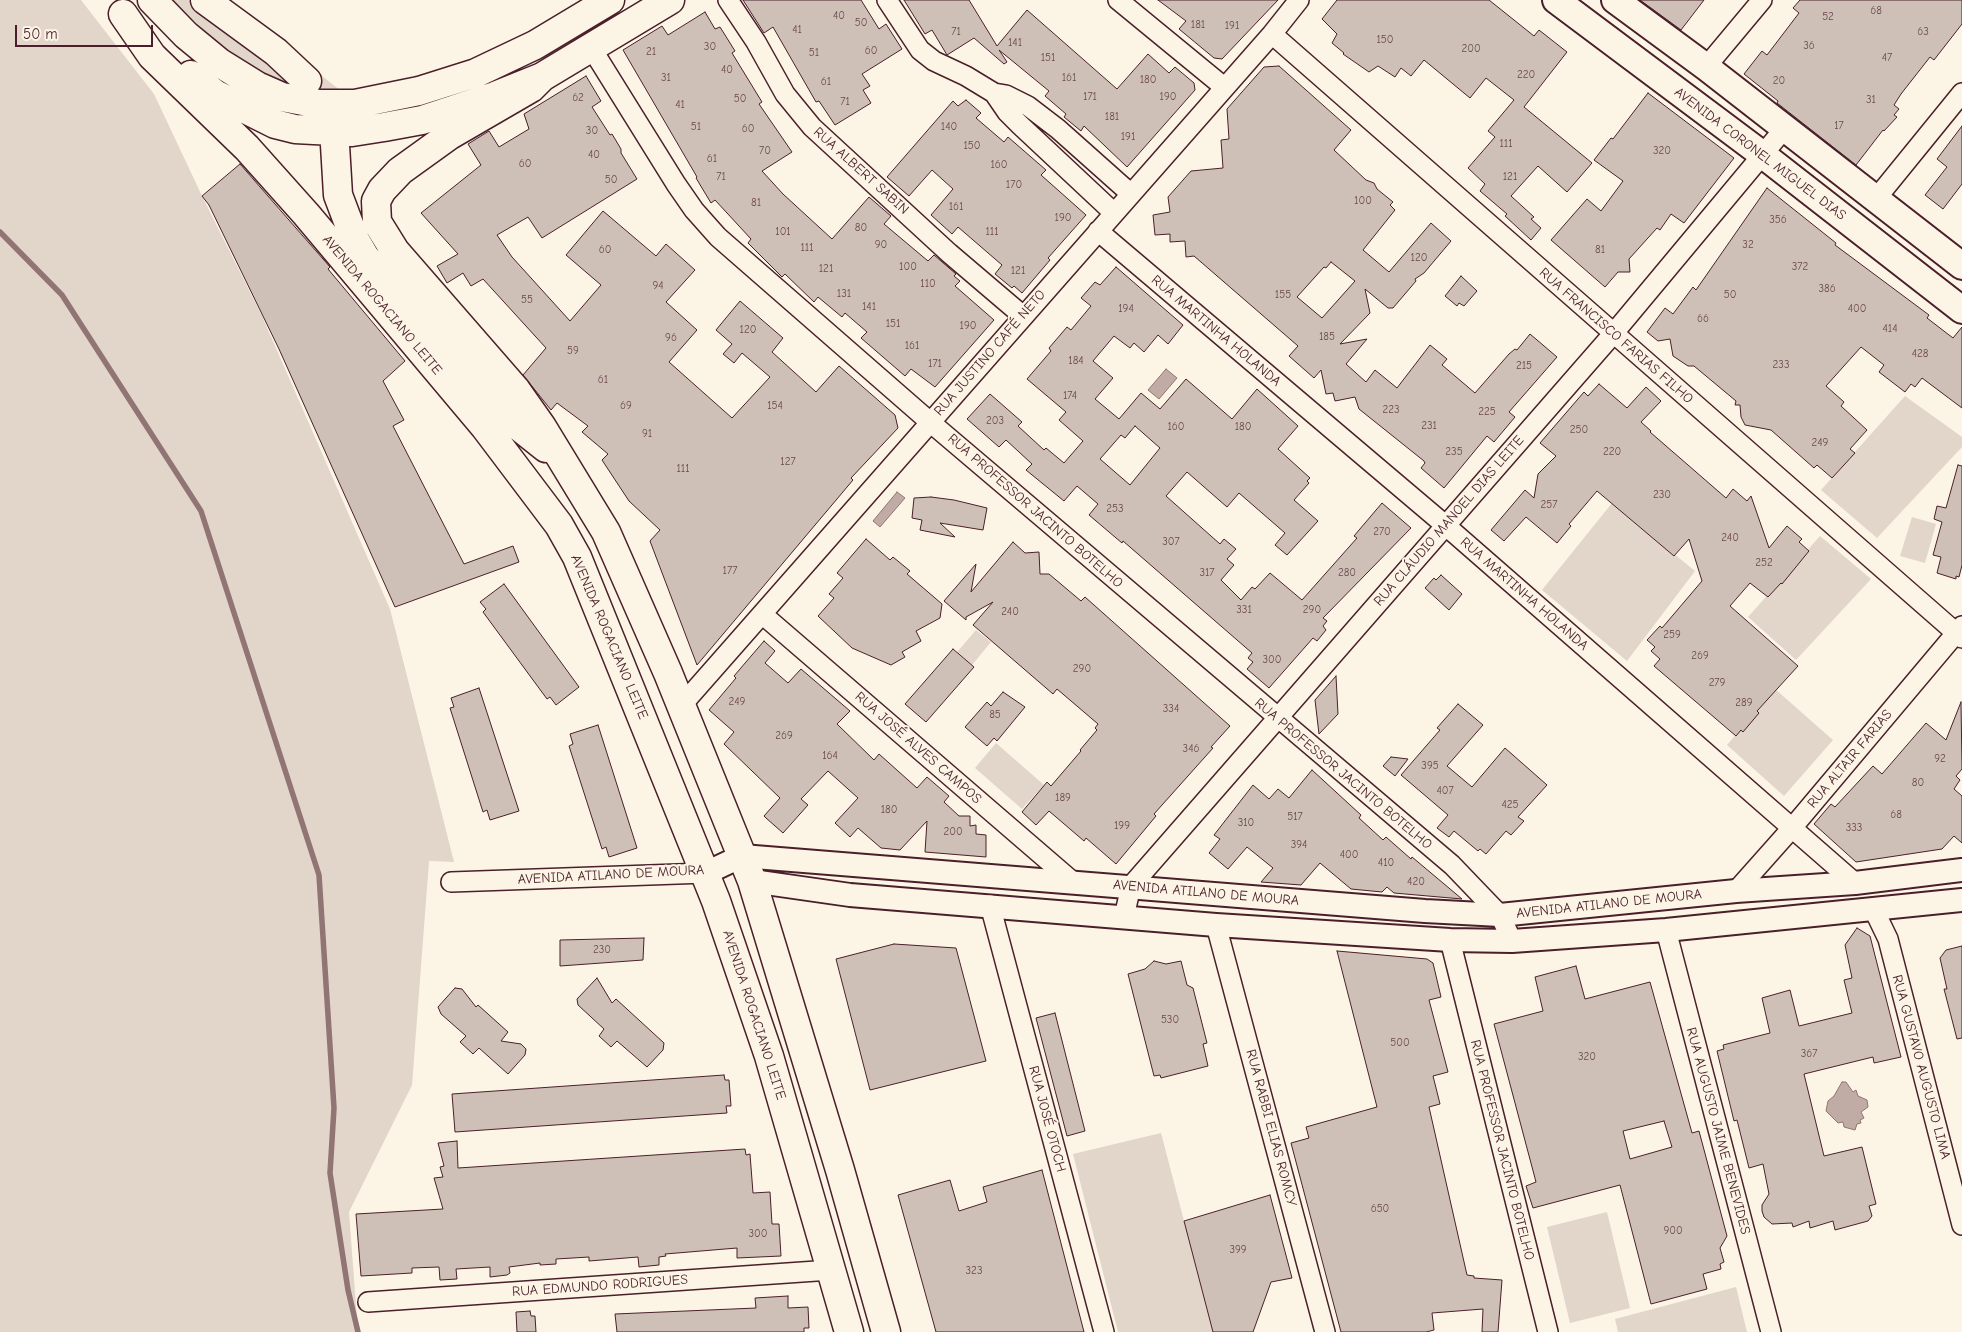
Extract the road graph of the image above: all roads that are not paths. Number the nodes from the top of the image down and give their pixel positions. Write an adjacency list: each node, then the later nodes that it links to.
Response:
1 (152, 0): 19 (main road)
2 (205, 0): 19 (main road)
3 (610, 0): 19 (main road)
4 (670, 0): 15 (main road)
5 (728, 0): 31 (street, RUA ALBERT SABIN)
6 (887, 0): 20 (street)
7 (1118, 0): 18 (street)
8 (1299, 0): 14 (street, RUA JUSTINO CAFÉ NETO)
9 (1556, 0): 13 (main road, AVENIDA CORONEL MIGUEL DIAS)
10 (1762, 0): 16 (street)
11 (1616, 1): 13 (main road); 16 (main road)
12 (117, 7): 23 (main road); 43 (main road, AVENIDA ROGACIANO LEITE)
13 (1597, 31): 24 (main road, AVENIDA CORONEL MIGUEL DIAS)
14 (1272, 34): 18 (street, RUA JUSTINO CAFÉ NETO); 32 (street, RUA FRANCISCO FARIAS FILHO)
15 (592, 49): 17 (main road); 33 (street, RUA PROFESSOR JACINTO BOTELHO)
16 (1706, 67): 22 (main road)
17 (542, 77): 23 (main road); 34 (main road)
18 (1224, 87): 25 (street, RUA JUSTINO CAFÉ NETO)
19 (313, 92)
20 (994, 93): 25 (street); 27 (street)
21 (1962, 93): 26 (street)
22 (1784, 129): 24 (street, RUA CLÁUDIO MANOEL DIAS LEITE); 26 (main road)
23 (344, 138): 34 (main road)
24 (1763, 154): 30 (main road, AVENIDA CORONEL MIGUEL DIAS); 32 (street, RUA CLÁUDIO MANOEL DIAS LEITE)
25 (1131, 194): 27 (street, RUA JUSTINO CAFÉ NETO)
26 (1876, 200): 29 (main road)
27 (1114, 213): 28 (street, RUA JUSTINO CAFÉ NETO)
28 (1098, 231): 31 (street, RUA JUSTINO CAFÉ NETO); 35 (street, RUA MARTINHA HOLANDA)
29 (1962, 266)
30 (1962, 310)
31 (1022, 316): 33 (street, RUA JUSTINO CAFÉ NETO)
32 (1612, 334): 35 (street, RUA CLÁUDIO MANOEL DIAS LEITE); 37 (street, RUA FRANCISCO FARIAS FILHO)
33 (930, 422): 36 (street, RUA JUSTINO CAFÉ NETO); 39 (street, RUA PROFESSOR JACINTO BOTELHO)
34 (561, 459): 38 (main road)
35 (1444, 525): 39 (street, RUA CLÁUDIO MANOEL DIAS LEITE); 40 (street, RUA MARTINHA HOLANDA)
36 (762, 614): 38 (street, RUA JUSTINO CAFÉ NETO); 46 (street, RUA JOSÉ ALVES CAMPOS)
37 (1960, 632): 40 (street, RUA ALTAIR FARIAS)
38 (681, 706): 41 (main road)
39 (1277, 718): 48 (street, RUA CLÁUDIO MANOEL DIAS LEITE); 53 (street, RUA PROFESSOR JACINTO BOTELHO)
40 (1792, 828): 47 (street, RUA MARTINHA HOLANDA); 49 (street, RUA ALTAIR FARIAS)
41 (742, 856): 43 (street, AVENIDA ATILANO DE MOURA); 44 (main road); 46 (street, AVENIDA ATILANO DE MOURA)
42 (1962, 870): 47 (street, AVENIDA ATILANO DE MOURA)
43 (706, 873): 45 (street, AVENIDA ATILANO DE MOURA); 60 (main road, AVENIDA ROGACIANO LEITE)
44 (752, 881): 51 (street, AVENIDA ATILANO DE MOURA); 63 (main road)
45 (451, 882)
46 (1073, 882): 48 (street, AVENIDA ATILANO DE MOURA)
47 (1855, 883): 49 (street, AVENIDA ATILANO DE MOURA)
48 (1131, 886): 53 (street, AVENIDA ATILANO DE MOURA); 54 (street, RUA CLÁUDIO MANOEL DIAS LEITE)
49 (1736, 891): 53 (street, AVENIDA ATILANO DE MOURA)
50 (1962, 900): 52 (street, AVENIDA ATILANO DE MOURA)
51 (990, 905): 54 (street, AVENIDA ATILANO DE MOURA); 64 (street, RUA JOSÉ OTOCH)
52 (1874, 910): 56 (street, AVENIDA ATILANO DE MOURA); 59 (street, RUA GUSTAVO AUGUSTO LIMA)
53 (1500, 915): 58 (street, RUA PROFESSOR JACINTO BOTELHO)
54 (1124, 917): 55 (street, AVENIDA ATILANO DE MOURA)
55 (1216, 925): 57 (street, AVENIDA ATILANO DE MOURA); 65 (street, RUA RABBI ELIAS ROMCY)
56 (1666, 930): 58 (street, AVENIDA ATILANO DE MOURA); 67 (street, RUA AUGUSTO JAIME BENEVIDES)
57 (1450, 940): 58 (street, AVENIDA ATILANO DE MOURA); 66 (street, RUA PROFESSOR JACINTO BOTELHO)
58 (1512, 941)
59 (1962, 1225)
60 (831, 1270): 61 (street, RUA EDMUNDO RODRIGUES); 62 (main road, AVENIDA ROGACIANO LEITE)
61 (368, 1302)
62 (849, 1332)
63 (886, 1332)
64 (1104, 1332)
65 (1326, 1332)
66 (1548, 1332)
67 (1771, 1332)

